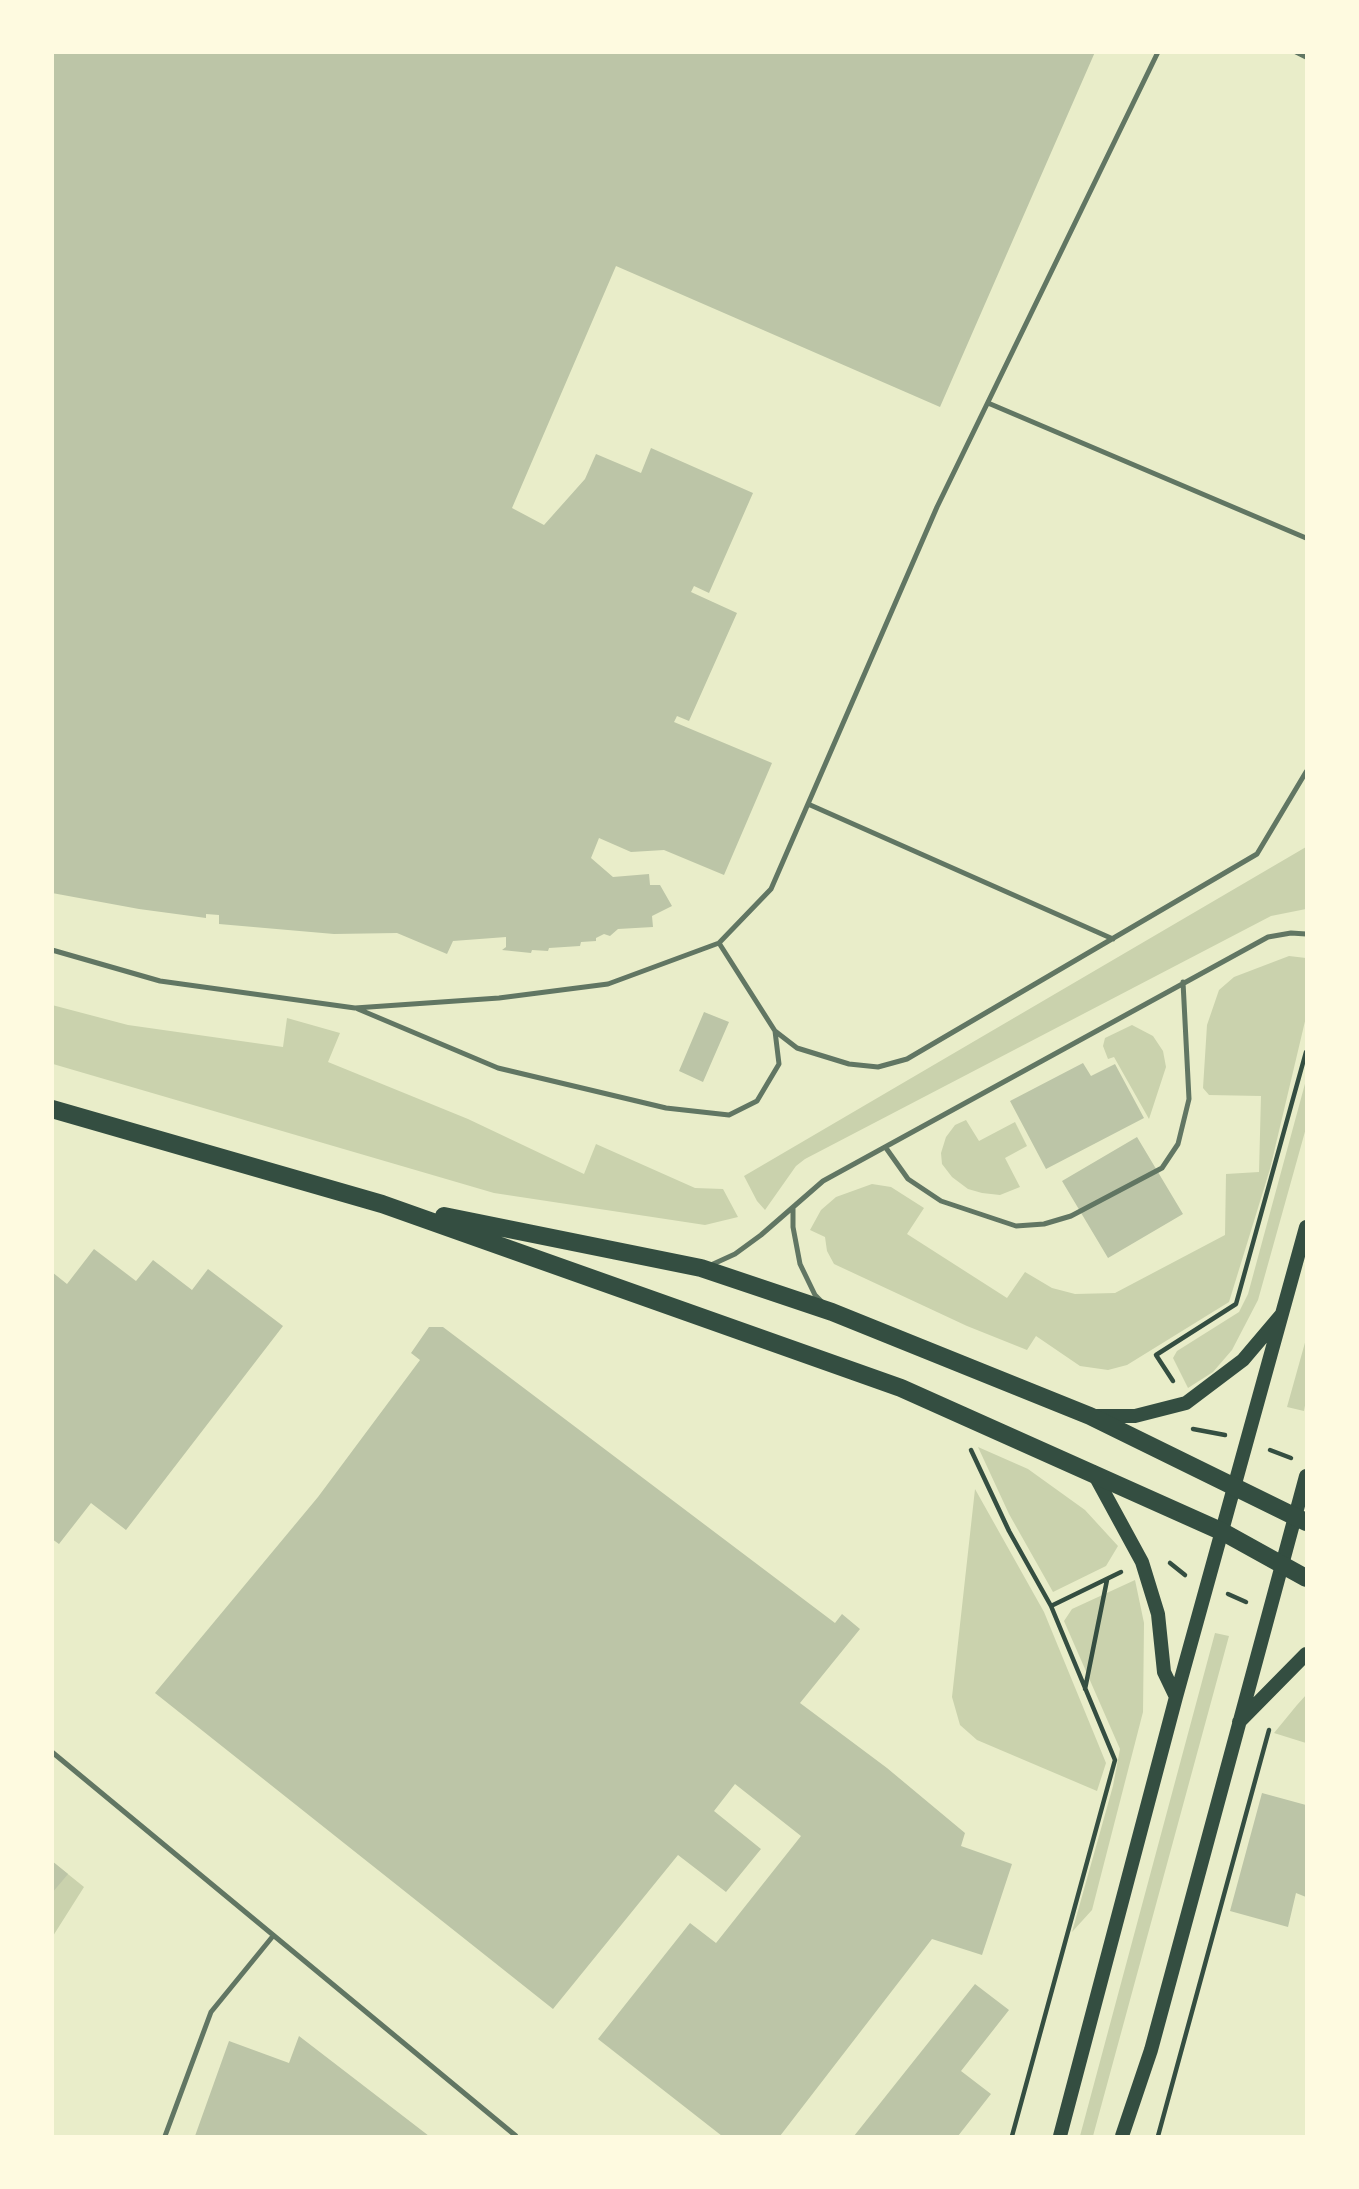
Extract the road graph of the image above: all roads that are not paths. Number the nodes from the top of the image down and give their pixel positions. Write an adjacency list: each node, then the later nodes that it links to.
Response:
1 (1158, 52): 4 (lane)
2 (1296, 52): 3 (lane)
3 (1307, 57)
4 (988, 402): 5 (lane); 7 (lane)
5 (1307, 538)
6 (1307, 772): 9 (lane)
7 (808, 804): 9 (lane); 10 (lane)
8 (1307, 934): 12 (lane)
9 (1113, 939): 14 (lane)
10 (719, 943): 13 (lane); 14 (lane)
11 (52, 950): 13 (lane)
12 (1183, 982): 16 (lane); 16 (lane)
13 (355, 1008): 14 (lane)
14 (775, 1031)
15 (52, 1109): 17 (main road)
16 (886, 1148): 18 (lane)
17 (382, 1204): 20 (main road); 24 (main road)
18 (793, 1207): 20 (lane); 21 (lane)
19 (1307, 1227): 22 (main road)
20 (701, 1268): 21 (main road)
21 (832, 1311): 23 (main road)
22 (1286, 1311): 23 (main road); 26 (main road)
23 (1090, 1416): 26 (main road)
24 (1093, 1472): 28 (main road); 32 (main road)
25 (1307, 1476): 27 (main road)
26 (1236, 1487): 27 (main road); 28 (main road)
27 (1301, 1519): 29 (main road)
28 (1223, 1532): 29 (main road); 32 (main road)
29 (1281, 1564): 30 (main road); 33 (main road)
30 (1307, 1578)
31 (1307, 1654): 33 (main road)
32 (1176, 1697): 38 (main road)
33 (1238, 1723): 39 (main road)
34 (52, 1752): 35 (lane)
35 (273, 1937): 36 (lane); 37 (lane)
36 (165, 2137)
37 (516, 2137)
38 (1060, 2137)
39 (1122, 2137)

